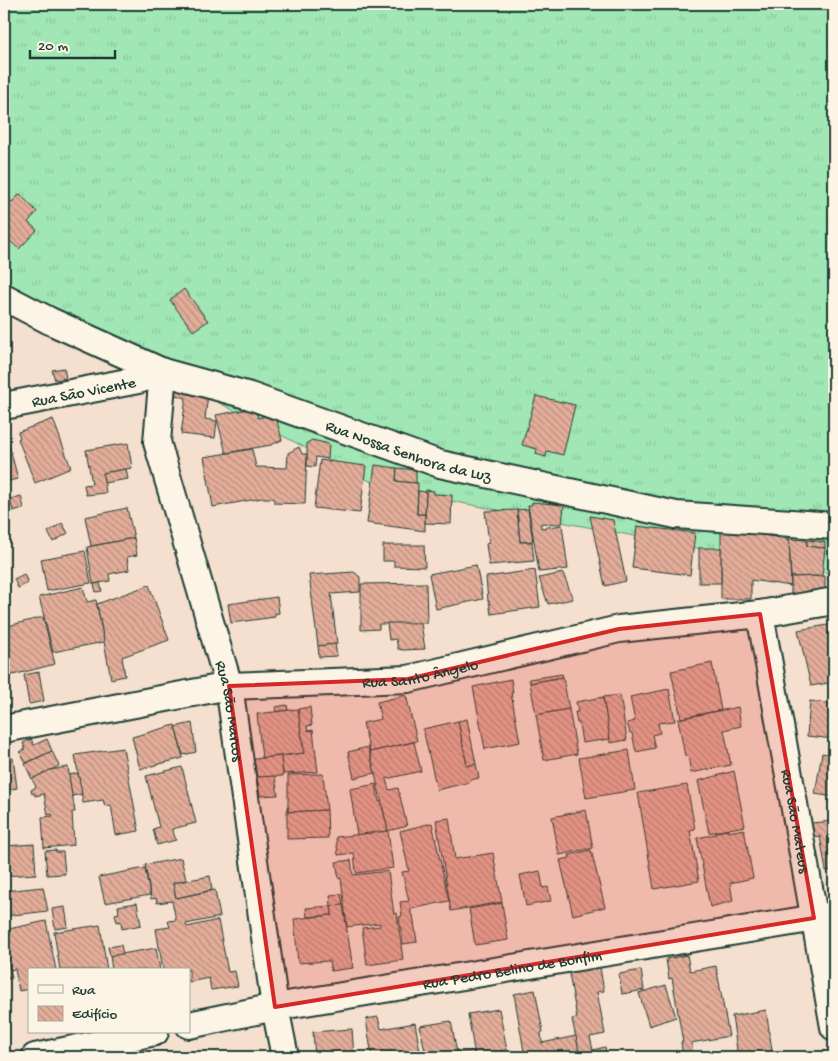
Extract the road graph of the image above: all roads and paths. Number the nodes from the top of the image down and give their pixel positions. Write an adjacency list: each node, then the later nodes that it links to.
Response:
1 (4, 297): 2 (street, Rua Nossa Senhora da Luz)
2 (163, 372): 3 (street, Rua São Vicente); 4 (street, Rua Nossa Senhora da Luz); 7 (street, Rua São Marcos)
3 (4, 406)
4 (834, 526)
5 (834, 601): 6 (street, Rua Santo Ângelo)
6 (760, 614): 7 (street, Rua Santo Ângelo); 9 (street, Rua São Mateus)
7 (229, 686): 8 (street, Rua Santo Ângelo); 10 (street, Rua São Marcos)
8 (4, 729)
9 (824, 916): 10 (street, Rua Pedro Belino de Bonfim); 12 (street, Rua São Mateus)
10 (275, 1007): 11 (street, Rua Pedro Belino de Bonfim); 15 (street, Rua São Marcos)
11 (190, 1025)
12 (834, 1027)
13 (145, 1034): 14 (street)
14 (35, 1057)
15 (285, 1057)

